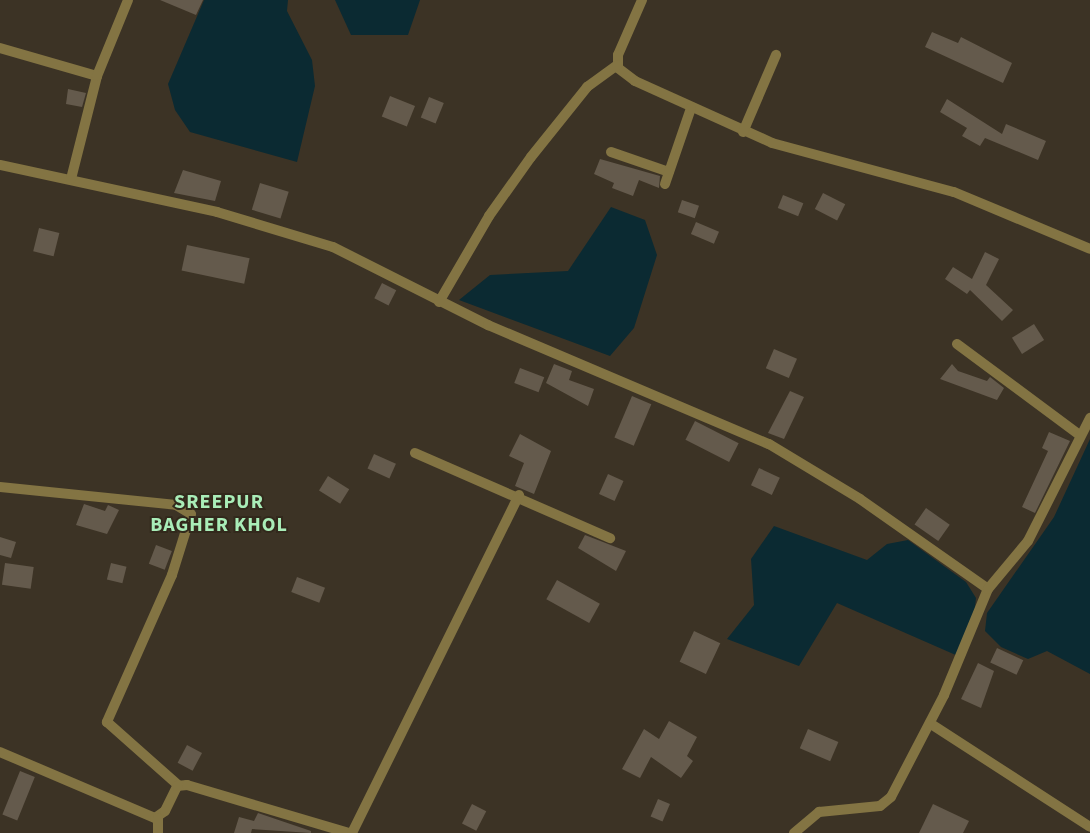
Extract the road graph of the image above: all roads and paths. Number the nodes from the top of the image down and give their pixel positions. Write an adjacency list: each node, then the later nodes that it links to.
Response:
1 (128, 0): 6 (street)
2 (642, 0): 5 (street)
3 (0, 48): 6 (street)
4 (776, 55): 8 (street)
5 (617, 65): 7 (street); 15 (street)
6 (98, 76): 12 (street)
7 (691, 108): 8 (street); 11 (street)
8 (743, 132): 14 (street)
9 (610, 152): 11 (street)
10 (0, 165): 12 (street)
11 (669, 172): 13 (street)
12 (71, 178): 15 (street)
13 (665, 184)
14 (1090, 250)
15 (439, 302): 23 (street)
16 (957, 344): 18 (street)
17 (1090, 418): 18 (street)
18 (1078, 434): 23 (street)
19 (415, 453): 21 (street)
20 (0, 487): 26 (street)
21 (519, 495): 22 (street); 30 (street)
22 (610, 538)
23 (988, 589): 24 (street)
24 (931, 724): 28 (street); 31 (street)
25 (0, 752): 27 (street)
26 (178, 785): 27 (street); 30 (street)
27 (158, 818): 29 (street)
28 (1090, 827)
29 (158, 833)
30 (350, 833)
31 (794, 833)

